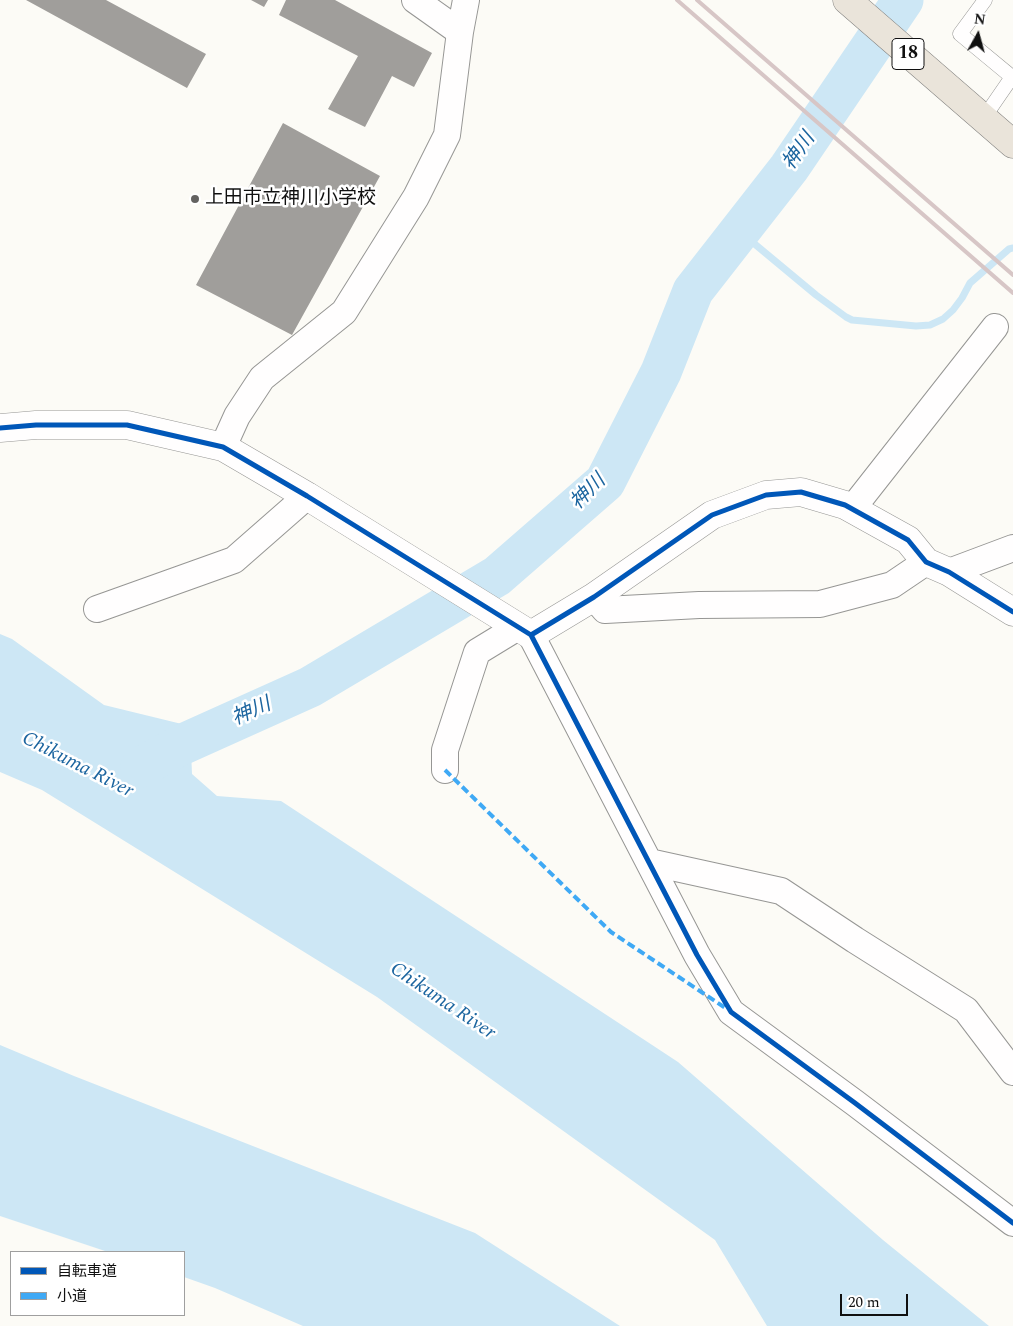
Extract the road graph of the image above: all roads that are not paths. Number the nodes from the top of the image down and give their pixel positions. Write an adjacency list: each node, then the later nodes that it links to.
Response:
1 (415, 0): 5 (street)
2 (466, 0): 5 (street)
3 (847, 0): 6 (highway, 18)
4 (986, 0): 6 (lane)
5 (460, 32): 10 (street)
6 (977, 113): 7 (highway, 18)
7 (1013, 144)
8 (994, 328): 12 (street)
9 (0, 428): 10 (street)
10 (223, 447): 11 (street)
11 (309, 498): 16 (street); 18 (street)
12 (852, 510): 14 (street); 15 (street)
13 (1013, 548): 14 (street)
14 (937, 566): 15 (street); 17 (street)
15 (594, 597): 18 (street)
16 (97, 609)
17 (1013, 612)
18 (524, 631): 19 (street); 20 (street)
19 (445, 770)
20 (649, 862): 21 (street); 22 (street)
21 (1013, 1072)
22 (1013, 1223)

